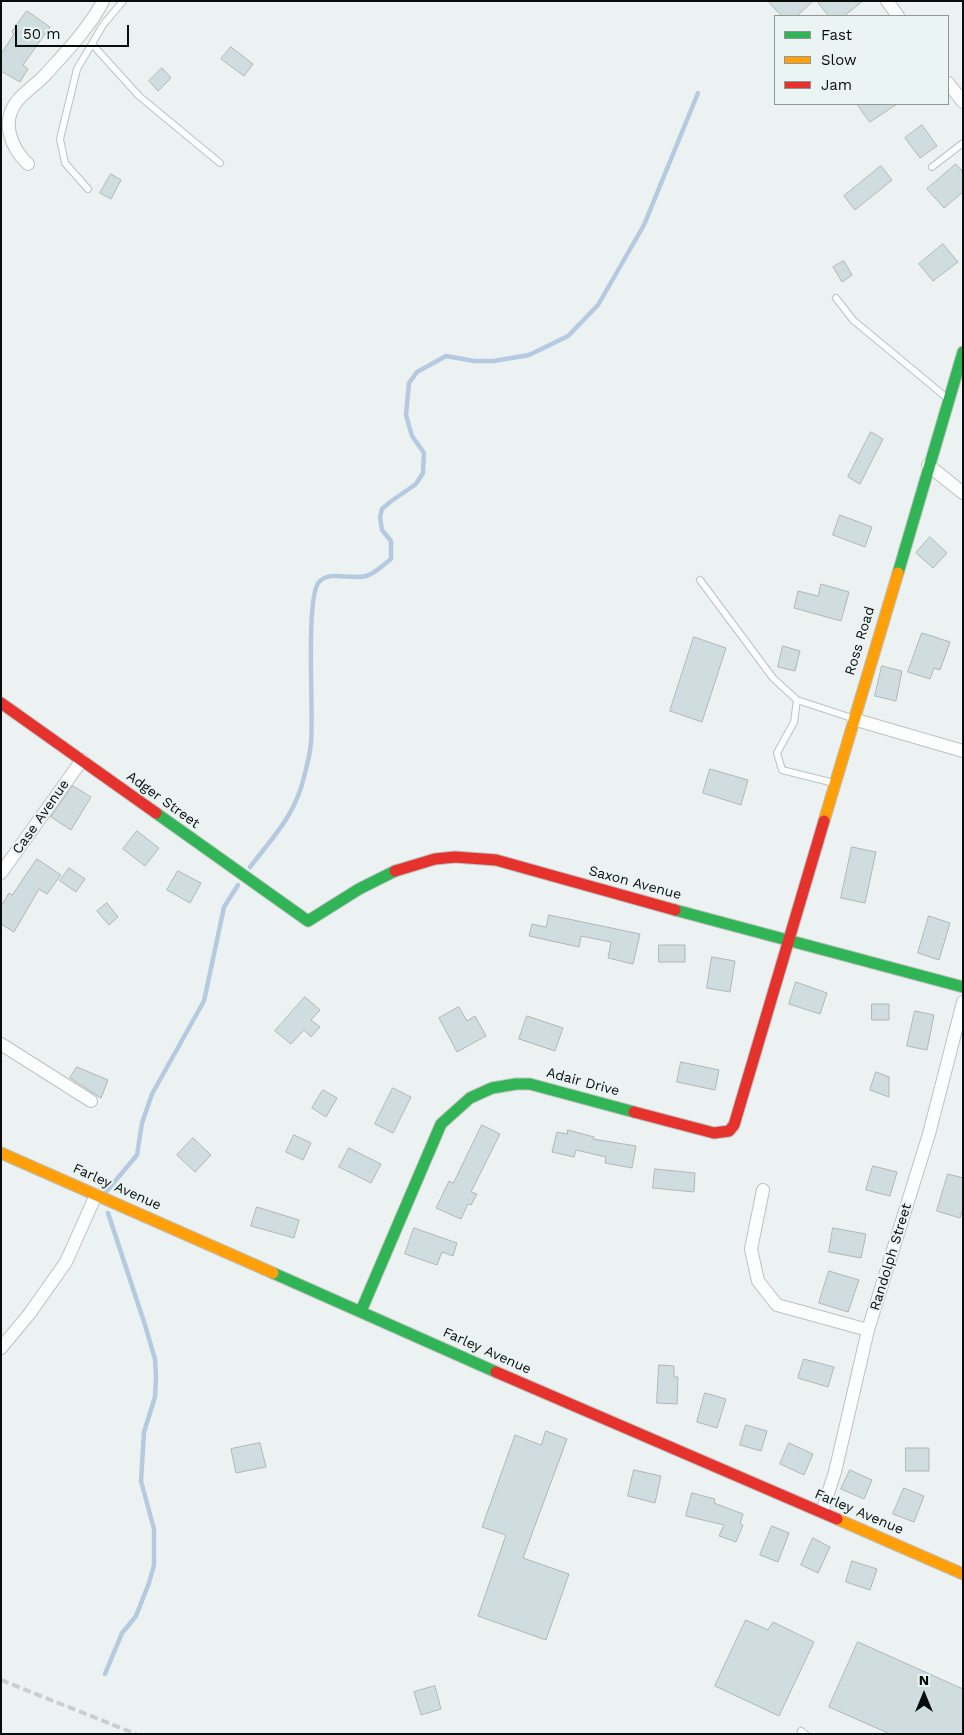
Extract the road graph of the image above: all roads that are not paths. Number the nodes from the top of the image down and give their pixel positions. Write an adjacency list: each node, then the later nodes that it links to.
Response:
1 (103, 1): 10 (street)
2 (123, 1): 5 (lane)
3 (887, 1): 4 (street)
4 (897, 15)
5 (92, 44): 9 (lane); 12 (lane)
6 (949, 84): 7 (street)
7 (963, 102)
8 (963, 143): 11 (lane)
9 (220, 163)
10 (28, 164)
11 (932, 167)
12 (88, 189)
13 (836, 298): 15 (lane)
14 (963, 352): 15 (street, Ross Road)
15 (948, 399): 16 (street, Ross Road)
16 (928, 465): 17 (street); 21 (street, Ross Road)
17 (963, 493)
18 (700, 580): 19 (lane)
19 (797, 700): 21 (lane); 24 (lane)
20 (1, 703): 23 (street, Adger Street)
21 (853, 719): 22 (street); 24 (street, Ross Road)
22 (963, 751)
23 (82, 760): 25 (street, Case Avenue); 26 (street, Adger Street)
24 (835, 784): 27 (street, Ross Road)
25 (1, 874)
26 (308, 921): 27 (street, Saxon Avenue)
27 (790, 939): 28 (street, Saxon Avenue); 35 (street, Adair Drive)
28 (963, 987)
29 (963, 1002): 36 (street, Randolph Street)
30 (1, 1044): 31 (street)
31 (91, 1101)
32 (1, 1153): 34 (street, Farley Avenue)
33 (763, 1190): 36 (street)
34 (96, 1195): 35 (street, Farley Avenue); 37 (street)
35 (360, 1311): 38 (street, Farley Avenue)
36 (868, 1330): 38 (street, Randolph Street)
37 (1, 1348)
38 (822, 1512): 39 (street, Farley Avenue)
39 (963, 1574)

